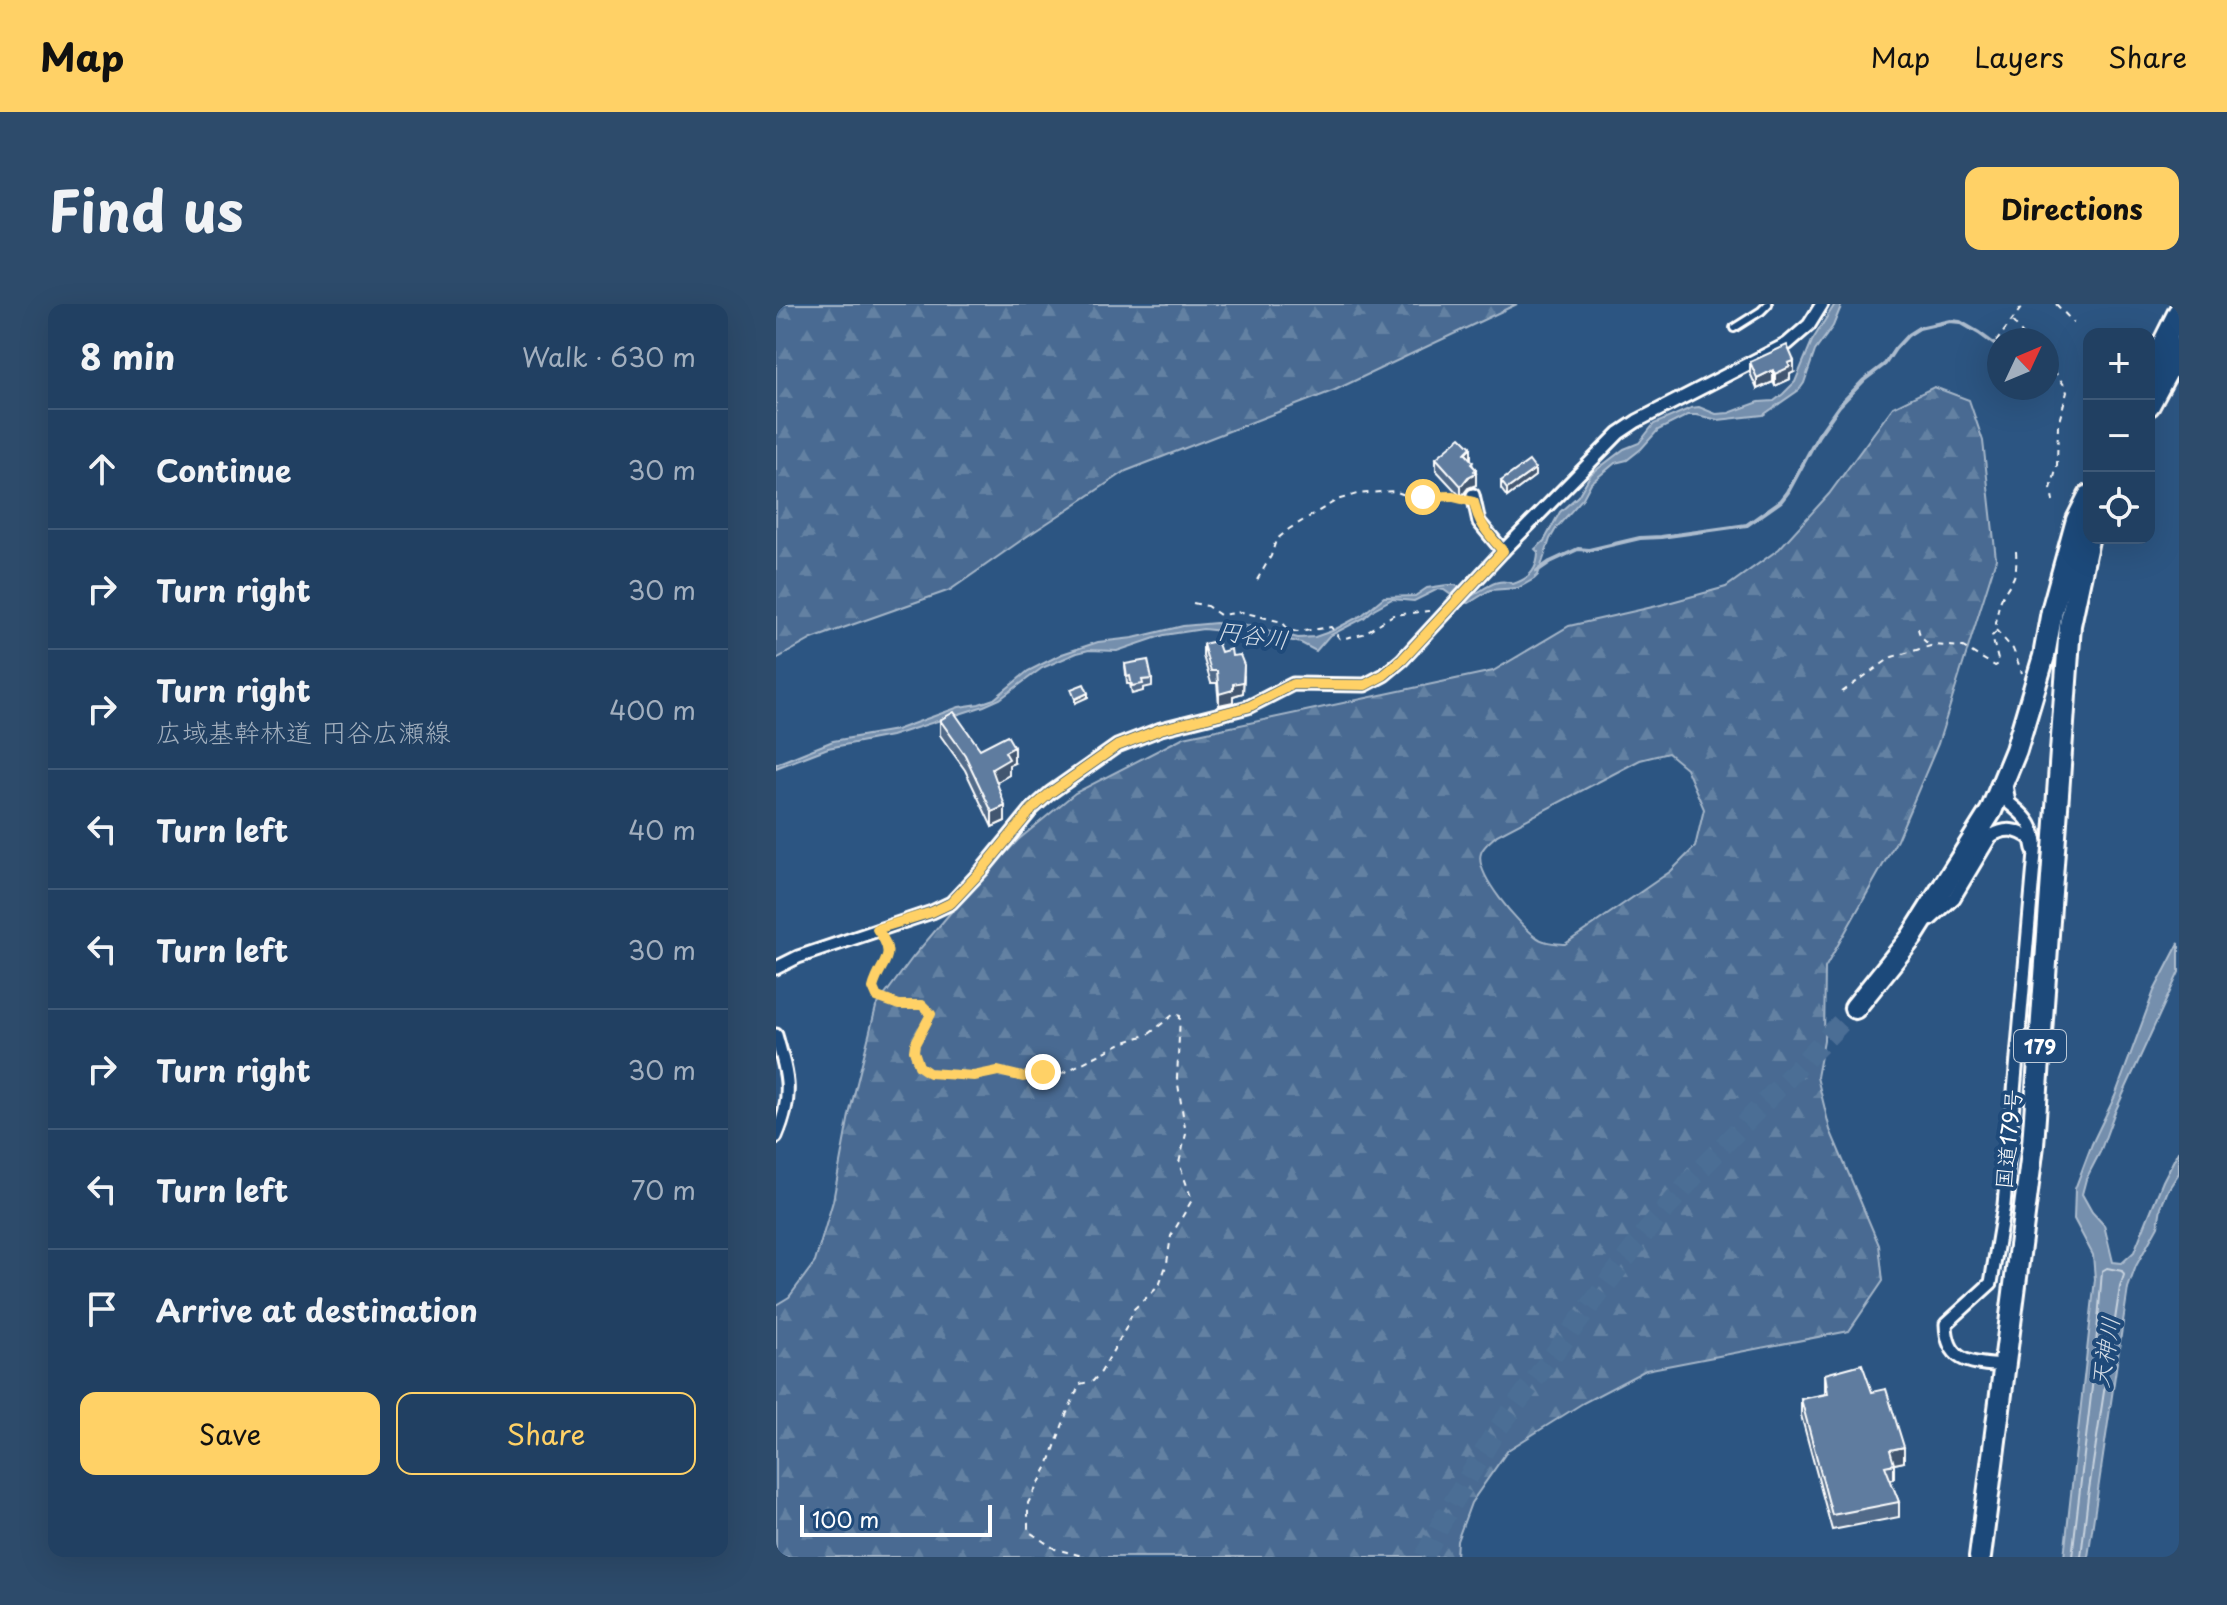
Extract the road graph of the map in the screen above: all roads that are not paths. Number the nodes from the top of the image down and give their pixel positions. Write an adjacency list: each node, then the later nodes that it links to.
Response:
1 (1768, 304): 4 (lane)
2 (1822, 304): 11 (street)
3 (2179, 312): 6 (highway)
4 (1734, 328)
5 (2179, 349): 7 (highway)
6 (2155, 360)
7 (2152, 400)
8 (1474, 498): 11 (street)
9 (2083, 508): 12 (highway)
10 (2087, 544): 19 (highway, 国道179号 / 179)
11 (1503, 551): 15 (street)
12 (2006, 777): 13 (street); 14 (highway)
13 (2035, 858): 14 (street); 19 (street)
14 (1911, 938): 16 (highway)
15 (776, 968)
16 (1855, 1008)
17 (776, 1035): 18 (street)
18 (776, 1137)
19 (2003, 1366): 20 (highway, 国道179号 / 179)
20 (1980, 1557)

